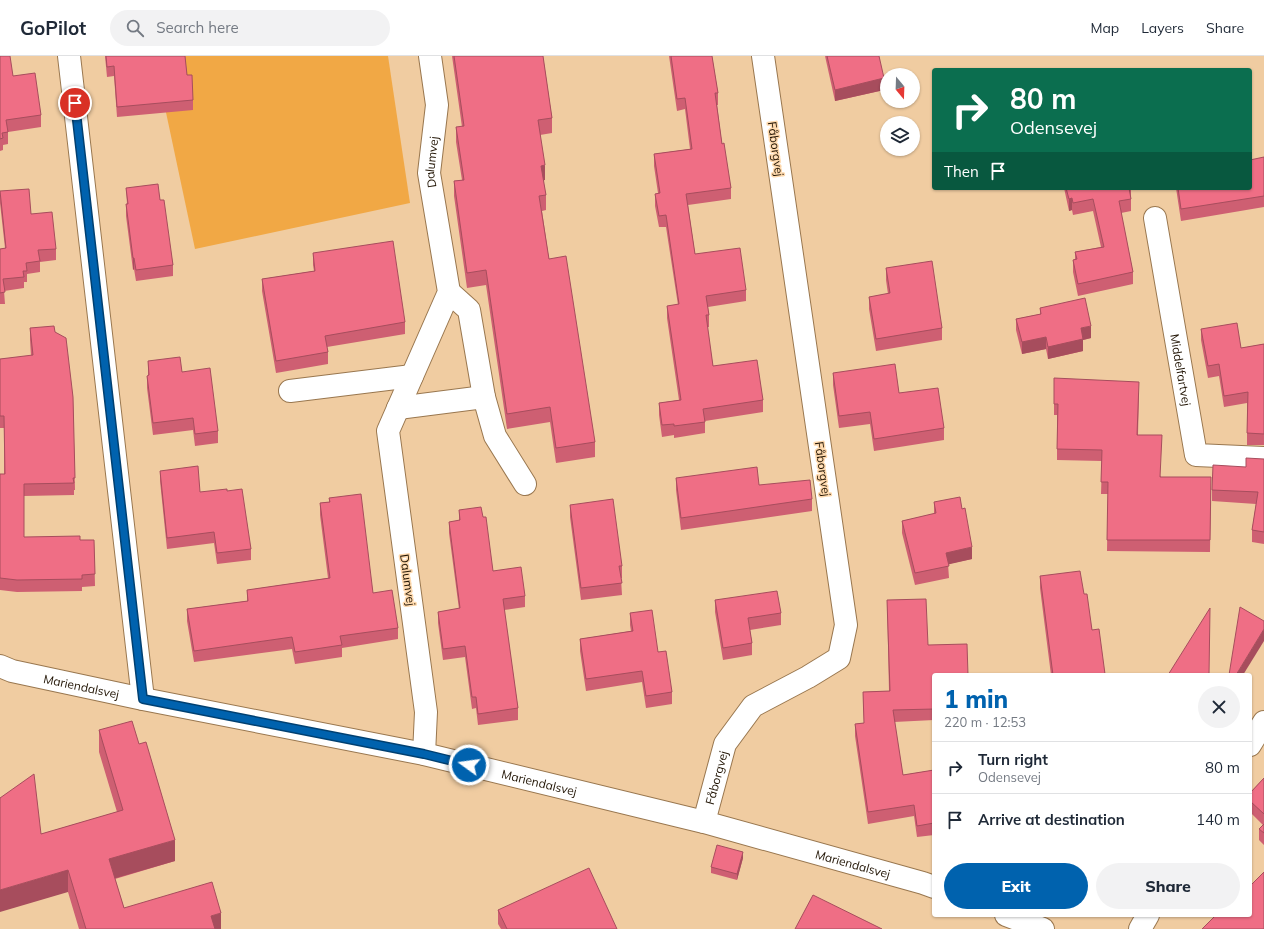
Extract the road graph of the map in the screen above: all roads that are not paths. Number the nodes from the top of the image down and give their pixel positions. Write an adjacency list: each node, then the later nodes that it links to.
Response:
1 (69, 56): 13 (street)
2 (430, 56): 5 (street, Dalumvej)
3 (763, 56): 17 (street, Fåborgvej)
4 (1155, 218): 10 (street, Middelfartvej)
5 (449, 292): 6 (street, Dalumvej); 8 (street)
6 (412, 376): 7 (street); 9 (street, Dalumvej)
7 (290, 392)
8 (484, 397): 9 (street); 11 (street)
9 (398, 408): 16 (street, Dalumvej)
10 (1264, 458)
11 (525, 484)
12 (0, 666): 13 (street, Mariendalsvej)
13 (143, 699): 16 (street, Mariendalsvej)
14 (1264, 722): 15 (street)
15 (1252, 742)
16 (424, 754): 17 (street, Mariendalsvej)
17 (704, 822): 18 (street, Mariendalsvej)
18 (932, 886)
19 (1011, 917): 21 (street)
20 (1147, 917): 22 (street)
21 (1042, 929)
22 (1140, 929)

